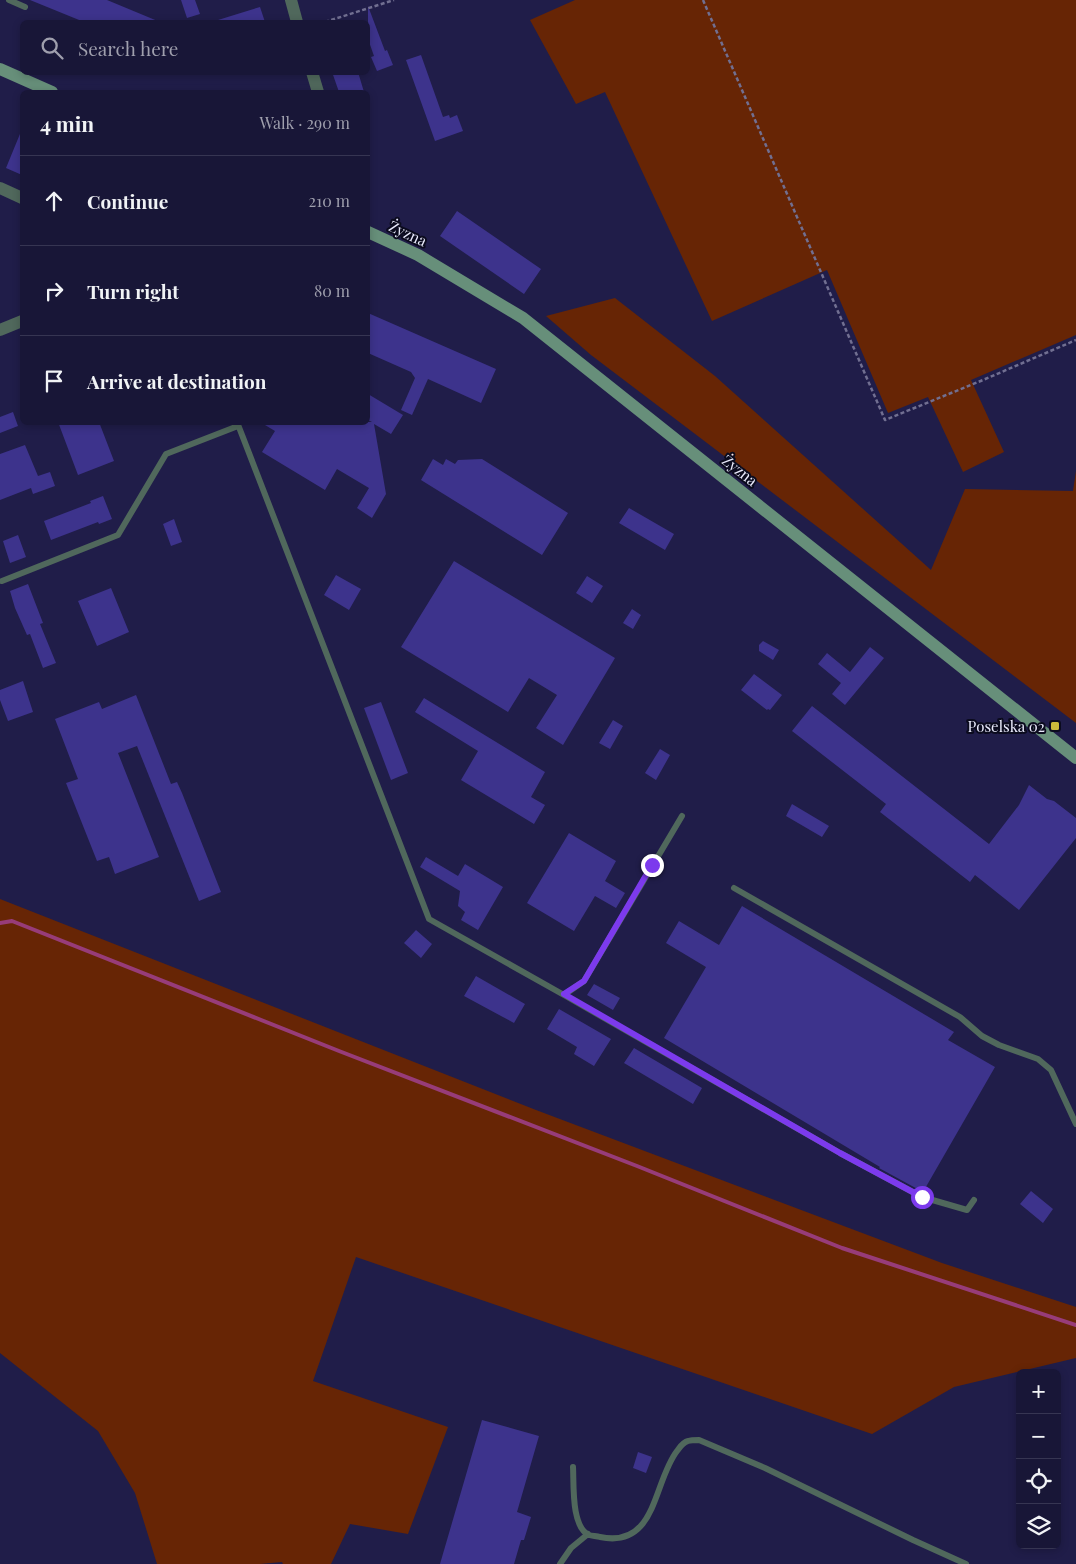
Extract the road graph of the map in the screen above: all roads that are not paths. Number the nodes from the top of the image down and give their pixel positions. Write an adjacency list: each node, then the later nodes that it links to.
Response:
1 (9, 0): 3 (lane)
2 (291, 0): 4 (street)
3 (24, 7)
4 (296, 20)
5 (0, 69): 7 (street)
6 (313, 75): 8 (street)
7 (47, 90)
8 (317, 90)
9 (0, 188): 10 (street)
10 (20, 197)
11 (370, 233): 17 (street, Żyzna)
12 (20, 322): 13 (street)
13 (0, 330)
14 (236, 425): 16 (lane)
15 (238, 425): 20 (lane)
16 (2, 581)
17 (1076, 758)
18 (682, 816): 20 (lane)
19 (734, 888): 21 (lane)
20 (564, 994): 22 (lane)
21 (1076, 1124)
22 (974, 1200)
23 (573, 1467): 24 (lane)
24 (588, 1534): 25 (lane); 26 (lane)
25 (560, 1564)
26 (966, 1564)

